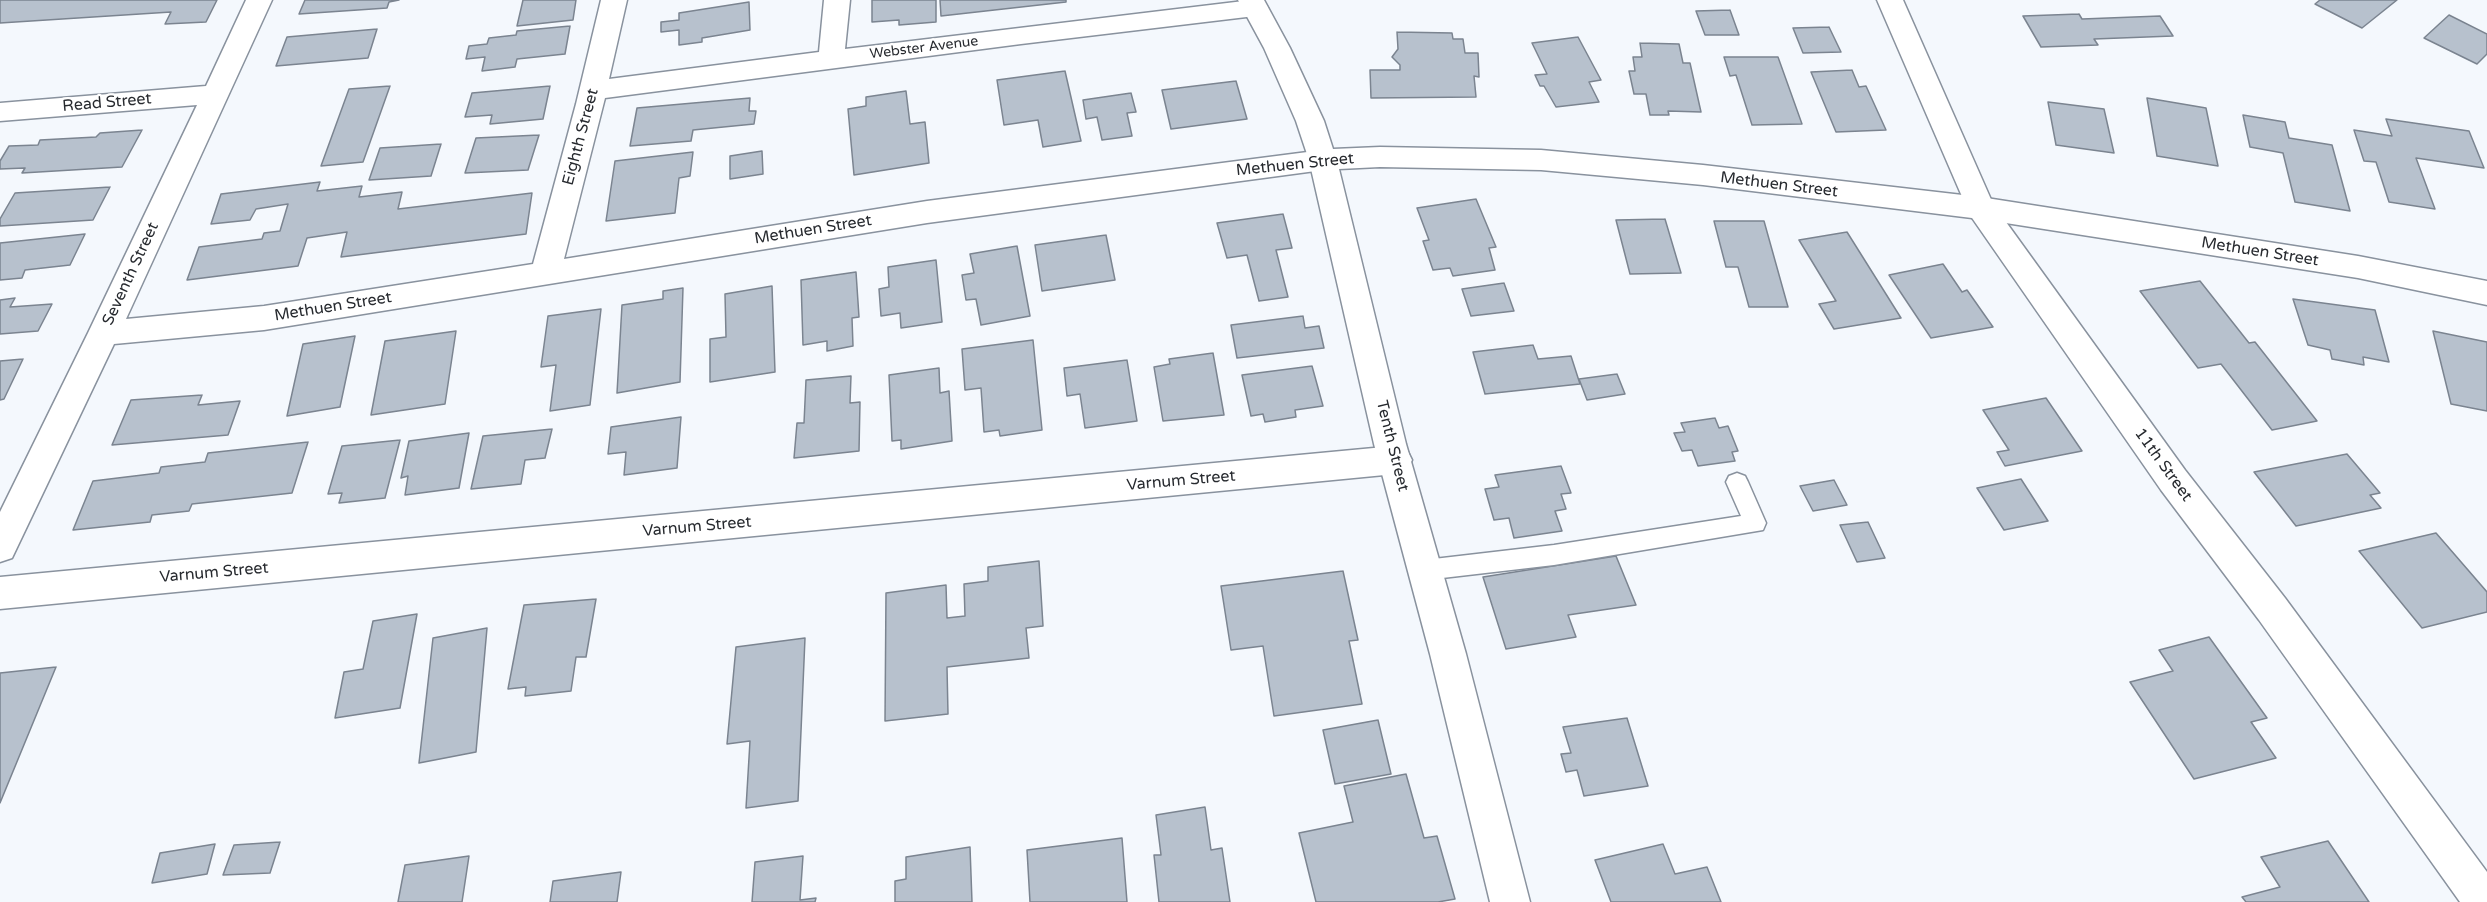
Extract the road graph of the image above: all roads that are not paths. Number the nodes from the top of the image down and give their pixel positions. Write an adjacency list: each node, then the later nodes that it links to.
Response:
1 (259, 0): 8 (street, Seventh Street)
2 (614, 0): 7 (street, Eighth Street)
3 (837, 0): 6 (street)
4 (1890, 0): 11 (street, 11th Street)
5 (1253, 4): 6 (street, Webster Avenue); 10 (street, Tenth Street)
6 (831, 60): 7 (street, Webster Avenue)
7 (593, 90): 12 (street, Eighth Street)
8 (215, 94): 9 (street, Read Street); 14 (street, Seventh Street)
9 (0, 112)
10 (1323, 160): 11 (street, Methuen Street); 12 (street, Methuen Street); 15 (street, Tenth Street)
11 (1980, 208): 13 (street, Methuen Street); 21 (street, 11th Street)
12 (545, 273): 14 (street, Methuen Street)
13 (2487, 293)
14 (104, 333): 17 (street, Seventh Street)
15 (1395, 460): 18 (street, Tenth Street); 19 (street, Varnum Street)
16 (1737, 482): 18 (lane)
17 (0, 547)
18 (1425, 570): 20 (street, Tenth Street)
19 (0, 593)
20 (1510, 902)
21 (2484, 902)

